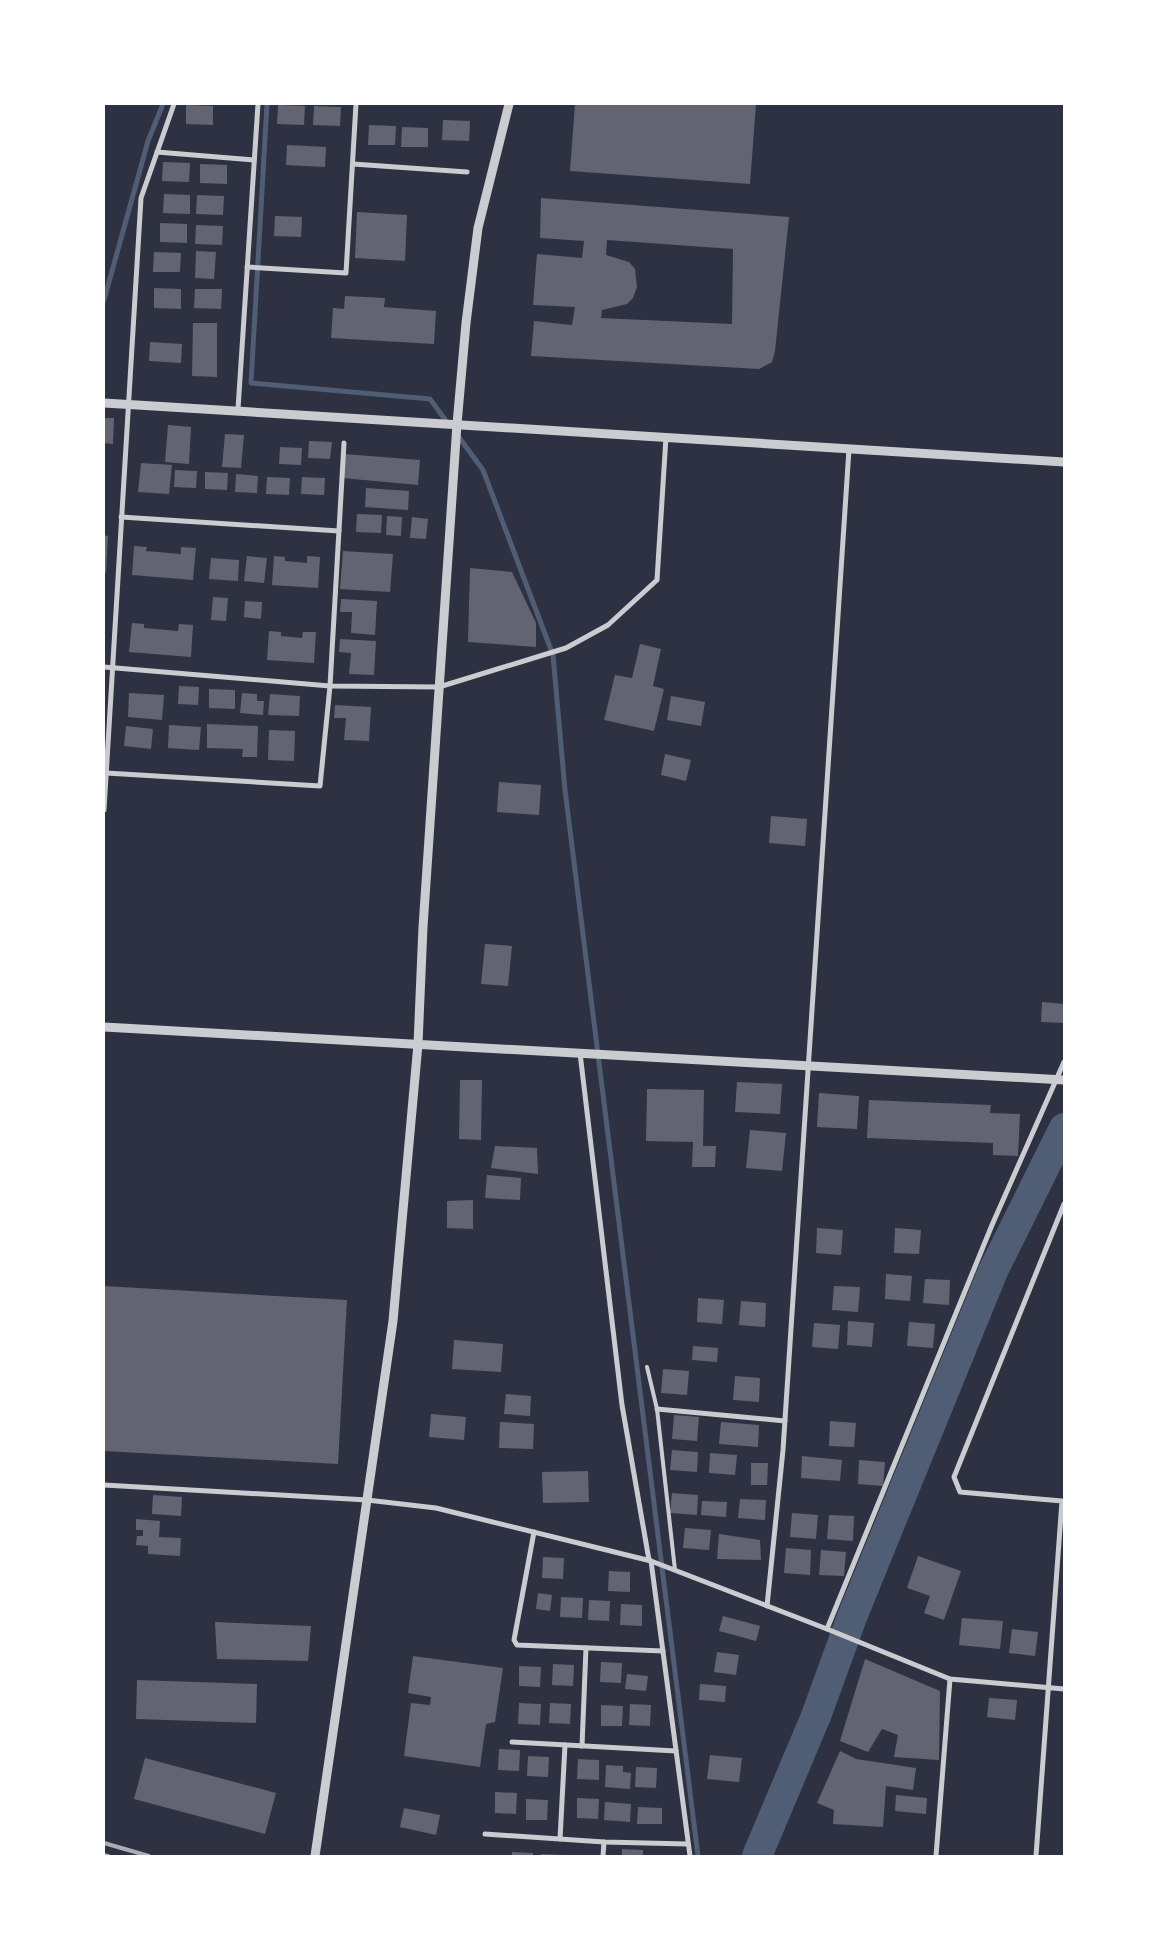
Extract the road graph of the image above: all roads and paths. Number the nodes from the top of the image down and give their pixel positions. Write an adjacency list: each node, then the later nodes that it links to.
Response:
1 (174, 104): 5 (street)
2 (258, 104): 6 (street)
3 (356, 104): 7 (street)
4 (509, 104): 13 (street)
5 (157, 152): 6 (street); 11 (street)
6 (254, 160): 9 (street)
7 (353, 164): 8 (street); 9 (street)
8 (467, 172)
9 (248, 267): 12 (street)
10 (104, 402): 11 (street)
11 (127, 404): 12 (street); 18 (street)
12 (238, 409): 13 (street)
13 (457, 424): 14 (street); 23 (street)
14 (666, 436): 16 (street); 23 (street)
15 (344, 443): 19 (street)
16 (849, 449): 17 (street); 30 (street)
17 (1064, 462)
18 (121, 517): 19 (street); 21 (street)
19 (338, 531): 22 (street)
20 (104, 666): 21 (street)
21 (112, 667): 22 (street); 24 (street)
22 (330, 686): 23 (street); 24 (street)
23 (439, 687): 27 (street)
24 (106, 772): 25 (street)
25 (104, 810)
26 (104, 1027): 27 (street)
27 (418, 1044): 28 (street); 37 (street)
28 (580, 1053): 30 (street); 39 (street)
29 (1064, 1062): 31 (street)
30 (810, 1066): 31 (street); 35 (street)
31 (1061, 1080): 42 (street)
32 (1064, 1204): 46 (street)
33 (646, 1367): 34 (lane)
34 (657, 1409): 35 (street); 40 (lane)
35 (785, 1421): 41 (street)
36 (104, 1485): 37 (street)
37 (367, 1500): 38 (street); 56 (street)
38 (534, 1532): 39 (street); 43 (street)
39 (650, 1561): 40 (street); 44 (street)
40 (674, 1570): 41 (street)
41 (768, 1606): 42 (street)
42 (827, 1629): 45 (street)
43 (586, 1648): 44 (street); 50 (street)
44 (663, 1651): 51 (street)
45 (950, 1679): 46 (street); 59 (street)
46 (1049, 1689): 47 (street); 60 (street)
47 (1064, 1689)
48 (512, 1742): 49 (street)
49 (565, 1745): 50 (street); 53 (street)
50 (582, 1746): 51 (street)
51 (676, 1751): 55 (street)
52 (486, 1834): 53 (street)
53 (560, 1839): 54 (street)
54 (604, 1842): 55 (street); 57 (street)
55 (688, 1844): 58 (street)
56 (315, 1856)
57 (604, 1856)
58 (690, 1856)
59 (936, 1856)
60 (1036, 1856)

